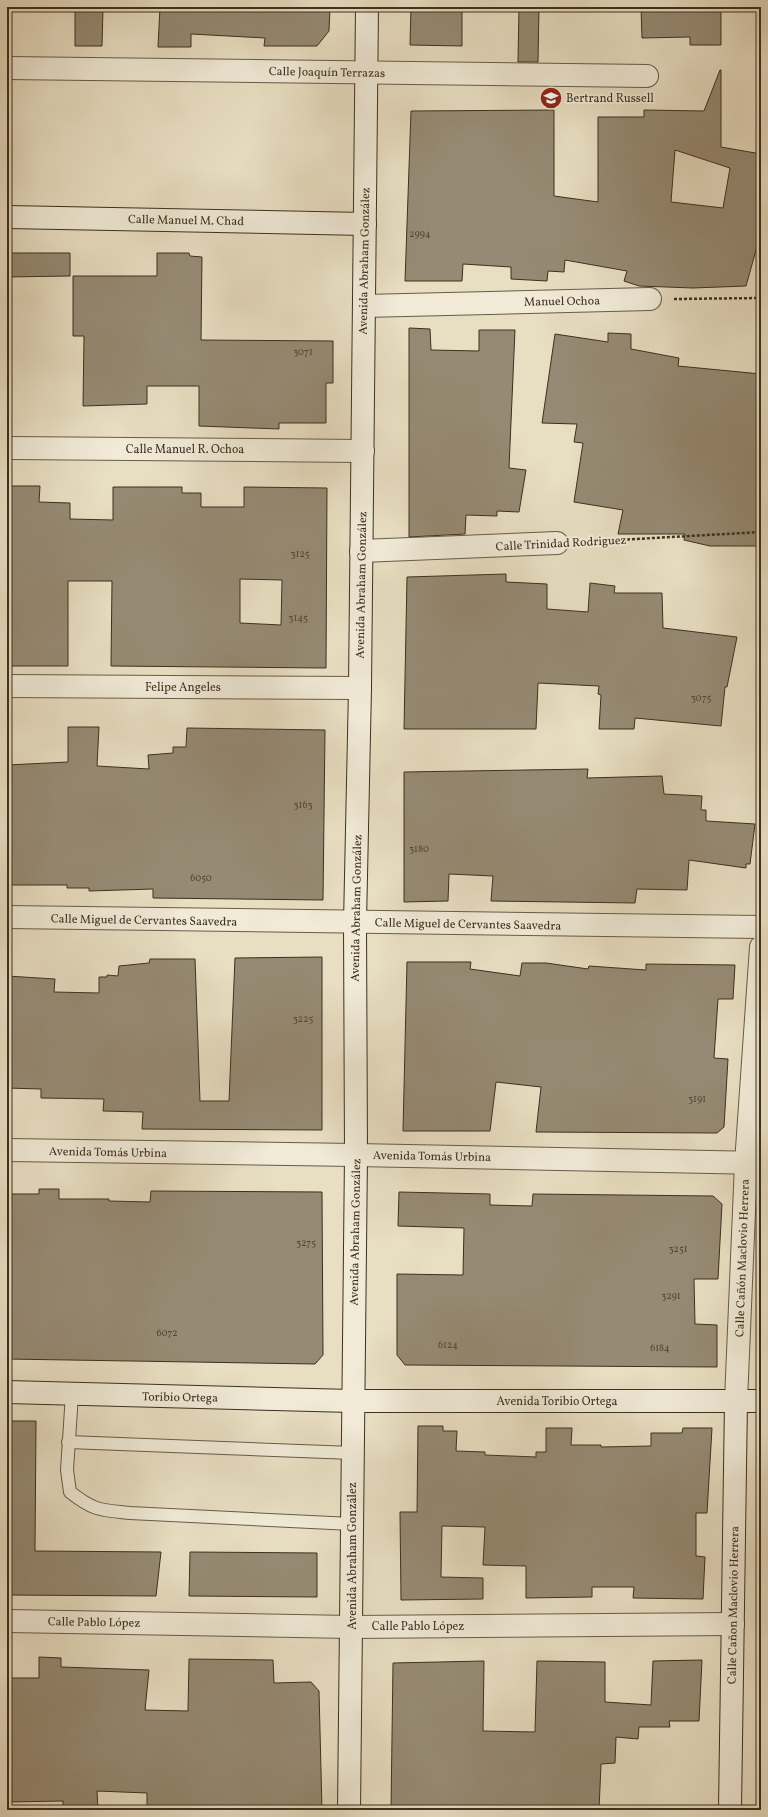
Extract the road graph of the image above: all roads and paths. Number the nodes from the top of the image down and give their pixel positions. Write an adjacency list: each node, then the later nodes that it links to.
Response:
1 (367, 7): 3 (street, Avenida Abraham González)
2 (7, 68): 3 (street, Calle Joaquín Terrazas)
3 (366, 73): 4 (street, Calle Joaquín Terrazas); 6 (street, Avenida Abraham González)
4 (647, 76)
5 (7, 217): 6 (street, Calle Manuel M. Chad)
6 (365, 224): 9 (street, Avenida Abraham González)
7 (761, 298): 8 (path)
8 (650, 299): 9 (street, Manuel Ochoa)
9 (364, 306): 11 (street, Avenida Abraham González)
10 (7, 448): 11 (street, Calle Manuel R. Ochoa)
11 (362, 451): 14 (street, Avenida Abraham González)
12 (761, 532): 13 (path, Calle Trinidad Rodriguez)
13 (557, 544): 14 (street, Calle Trinidad Rodriguez)
14 (361, 551): 16 (street, Avenida Abraham González)
15 (7, 686): 16 (street, Felipe Angeles)
16 (360, 688): 18 (street, Avenida Abraham González)
17 (7, 917): 18 (street, Calle Miguel de Cervantes Saavedra)
18 (355, 923): 19 (street, Calle Miguel de Cervantes Saavedra); 22 (street, Avenida Abraham González)
19 (761, 927)
20 (761, 947): 23 (street, Calle Cañón Maclovio Herrera)
21 (7, 1150): 22 (street, Avenida Tomás Urbina)
22 (356, 1155): 23 (street, Avenida Tomás Urbina); 26 (street, Avenida Abraham González)
23 (753, 1163): 27 (street, Calle Cañón Maclovio Herrera)
24 (7, 1392): 25 (street, Toribio Ortega)
25 (72, 1394): 26 (street, Toribio Ortega); 29 (lane)
26 (352, 1401): 27 (street, Avenida Toribio Ortega); 30 (street, Avenida Abraham González)
27 (736, 1401): 28 (street, Avenida Toribio Ortega); 33 (street, Calle Cañon Maclovio Herrera)
28 (761, 1401)
29 (68, 1442): 30 (lane); 31 (lane)
30 (353, 1454): 31 (street, Avenida Abraham González)
31 (352, 1524): 34 (street, Avenida Abraham González)
32 (7, 1621): 34 (street, Calle Pablo López)
33 (733, 1624): 34 (street, Calle Pablo López); 36 (street, Calle Cañon Maclovio Herrera)
34 (351, 1627): 35 (street, Avenida Abraham González)
35 (349, 1810)
36 (730, 1810)

